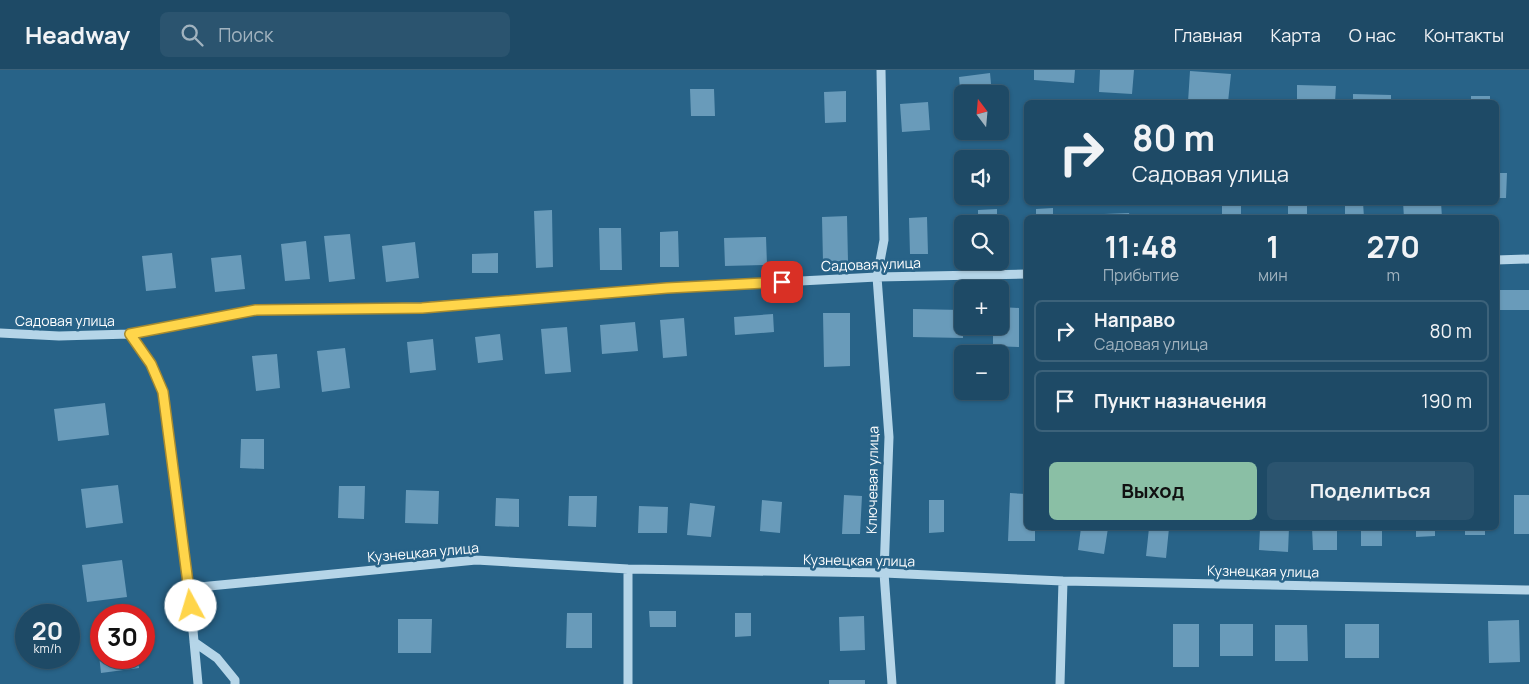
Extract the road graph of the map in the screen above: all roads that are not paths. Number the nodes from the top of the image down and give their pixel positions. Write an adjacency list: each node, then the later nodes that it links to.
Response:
1 (881, 70): 5 (street, Ключевая улица)
2 (1529, 259): 3 (street)
3 (1499, 260)
4 (1024, 274): 5 (street, Садовая улица)
5 (877, 277): 7 (street, Садовая улица); 9 (street, Ключевая улица)
6 (0, 334): 7 (street, Садовая улица)
7 (130, 334): 11 (street)
8 (628, 569): 9 (street, Кузнецкая улица); 11 (street, Кузнецкая улица); 16 (street)
9 (884, 573): 10 (street, Кузнецкая улица); 17 (street, Ключевая улица)
10 (1063, 581): 12 (street, Кузнецкая улица); 18 (street)
11 (189, 588): 13 (street)
12 (1529, 590)
13 (194, 642): 14 (street); 15 (street)
14 (198, 684)
15 (235, 684)
16 (628, 684)
17 (892, 684)
18 (1060, 684)

